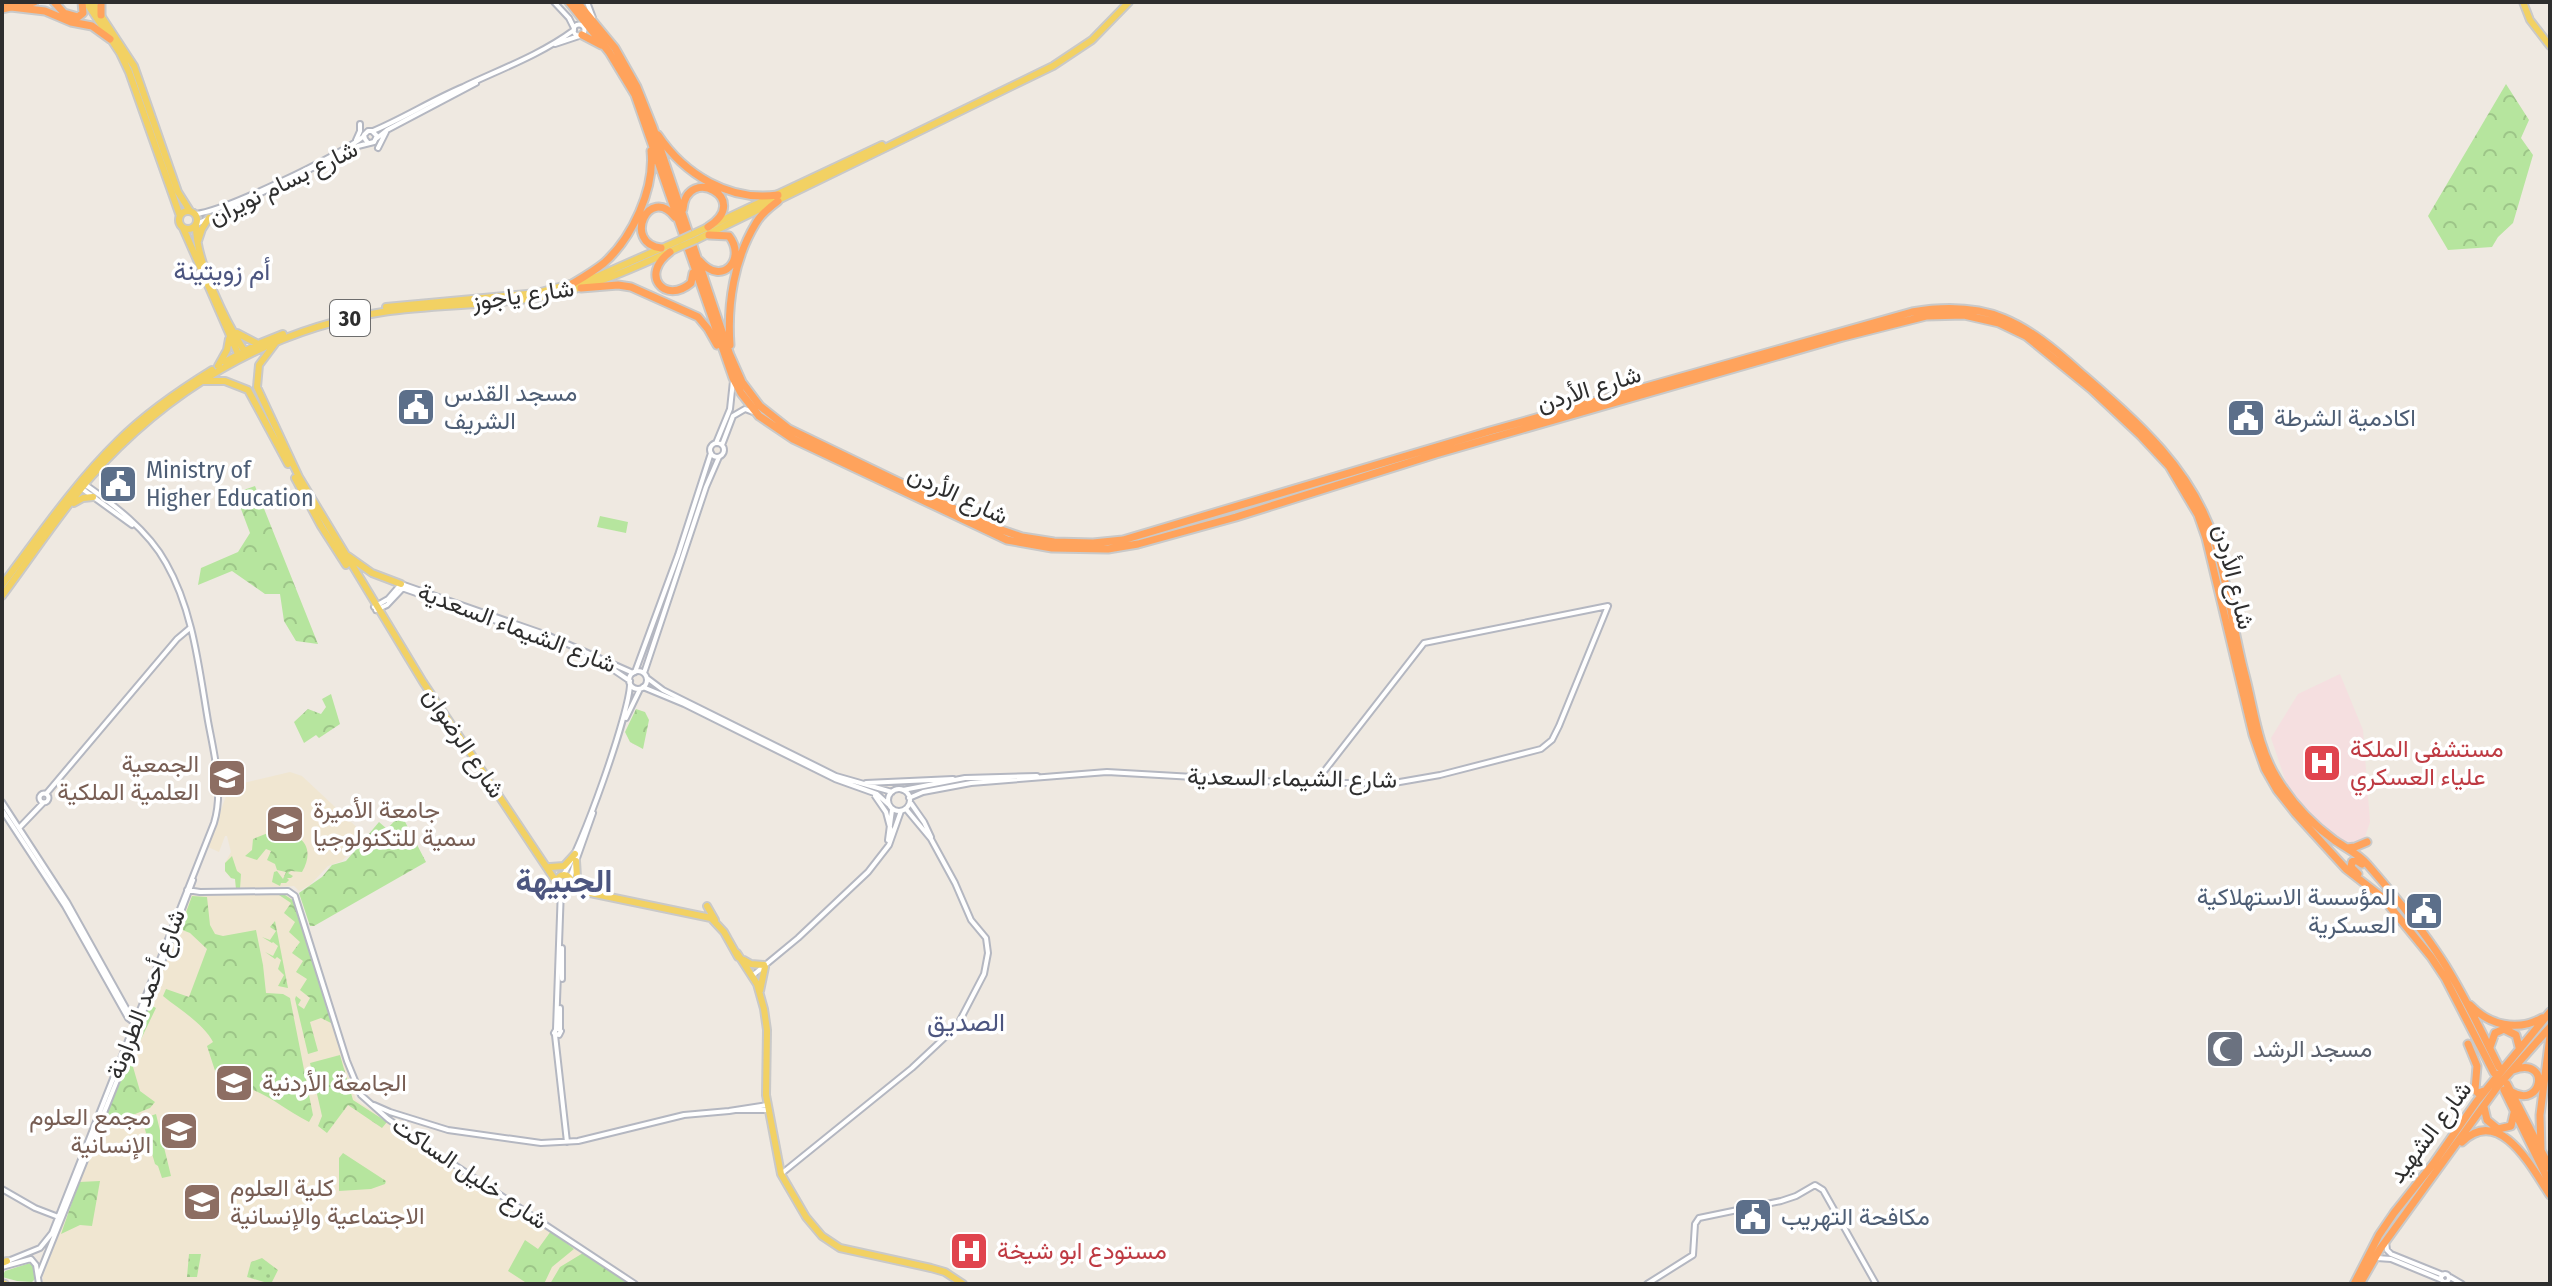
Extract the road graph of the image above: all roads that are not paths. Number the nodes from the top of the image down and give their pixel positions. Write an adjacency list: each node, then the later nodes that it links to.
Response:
1 (34, 2): 12 (highway)
2 (54, 2): 3 (highway)
3 (84, 2): 18 (main road)
4 (92, 2): 14 (main road)
5 (101, 2): 14 (highway)
6 (554, 2): 16 (street)
7 (569, 2): 21 (highway, شارع الأردن)
8 (577, 2): 15 (highway, شارع الأردن)
9 (587, 2): 15 (street)
10 (1127, 2): 31 (main road, شارع ياجوز / 30)
11 (2523, 2): 20 (main road)
12 (6, 4): 13 (highway); 18 (highway)
13 (2, 9)
14 (101, 15): 32 (main road)
15 (594, 20): 25 (highway, شارع الأردن)
16 (574, 29): 17 (street); 17 (street); 19 (street, شارع بسام نويران)
17 (581, 36): 19 (street, شارع بسام نويران); 21 (highway)
18 (110, 39): 33 (main road)
19 (555, 44): 22 (street, شارع بسام نويران)
20 (2550, 46)
21 (609, 52): 25 (highway, شارع الأردن)
22 (477, 82): 24 (street, شارع بسام نويران); 26 (street, شارع بسام نويران)
23 (360, 124): 30 (street)
24 (390, 129): 28 (street, شارع بسام نويران); 30 (street)
25 (651, 130): 31 (highway); 35 (highway, شارع الأردن); 44 (highway)
26 (372, 131): 27 (street); 28 (street)
27 (364, 136): 29 (street); 30 (street, شارع بسام نويران)
28 (377, 138): 29 (street)
29 (368, 143): 30 (street, شارع بسام نويران)
30 (356, 144): 32 (street, شارع بسام نويران); 34 (street, شارع بسام نويران)
31 (778, 198): 38 (main road, شارع ياجوز / 30); 49 (highway)
32 (192, 212): 33 (main road); 36 (main road)
33 (180, 216): 37 (main road)
34 (209, 218): 36 (street, شارع بسام نويران); 40 (main road)
35 (681, 220): 38 (highway); 41 (highway); 43 (highway, شارع الأردن)
36 (197, 225): 37 (main road); 40 (main road)
37 (183, 228): 45 (main road)
38 (708, 231): 39 (main road, شارع ياجوز / 30, bridge); 43 (highway)
39 (681, 243): 41 (main road, شارع ياجوز / 30); 42 (main road, شارع ياجوز / 30)
40 (198, 245): 45 (main road)
41 (661, 248): 44 (main road, شارع ياجوز / 30)
42 (670, 252): 43 (highway); 44 (main road, شارع ياجوز / 30)
43 (694, 259): 49 (highway, شارع الأردن)
44 (576, 286): 46 (main road, شارع ياجوز / 30); 47 (main road, شارع ياجوز / 30); 49 (highway)
45 (228, 327): 47 (main road); 48 (main road); 50 (main road)
46 (277, 341): 48 (main road, شارع ياجوز / 30); 53 (main road)
47 (258, 344): 48 (main road, شارع ياجوز / 30)
48 (243, 355): 50 (main road, شارع ياجوز / 30); 52 (main road, شارع ياجوز / 30)
49 (727, 357): 51 (highway, شارع الأردن); 67 (highway, شارع الأردن)
50 (218, 366): 59 (main road, شارع ياجوز / 30)
51 (733, 378): 54 (highway, شارع الأردن); 55 (street)
52 (202, 381): 53 (main road); 59 (main road, شارع ياجوز / 30)
53 (256, 394): 61 (main road); 61 (main road)
54 (759, 416): 56 (street); 66 (highway, شارع الأردن)
55 (716, 443): 56 (street); 57 (street)
56 (722, 445): 58 (street)
57 (711, 453): 58 (street); 78 (street)
58 (719, 457): 79 (street)
59 (82, 485): 63 (street, شارع أحمد الطراونة); 64 (main road, شارع ياجوز / 30); 68 (street, شارع أحمد الطراونة); 70 (main road, شارع ياجوز / 30)
60 (1320, 490): 62 (highway); 66 (highway, شارع الأردن); 102 (highway, شارع الأردن)
61 (307, 495): 65 (main road)
62 (1269, 496): 67 (highway, شارع الأردن); 99 (highway, شارع الأردن)
63 (93, 497): 64 (main road); 68 (street, شارع أحمد الطراونة)
64 (71, 505): 72 (main road, شارع ياجوز / 30)
65 (313, 506): 69 (main road, شارع الرضوان); 73 (main road, شارع الرضوان)
66 (1236, 517): 67 (highway)
67 (1192, 520)
68 (137, 529): 74 (street, شارع أحمد الطراونة)
69 (343, 551): 71 (main road); 73 (main road, شارع الرضوان)
70 (2, 585)
71 (402, 586): 73 (street); 78 (street, شارع الشيماء السعدية); 80 (street, شارع الشيماء السعدية)
72 (2, 596)
73 (376, 608): 100 (main road, شارع الرضوان)
74 (187, 620): 75 (street, شارع أحمد الطراونة); 76 (street)
75 (190, 630): 76 (street); 77 (street, شارع أحمد الطراونة)
76 (182, 634): 77 (street); 94 (street)
77 (194, 642): 107 (street, شارع أحمد الطراونة)
78 (634, 672): 79 (street); 80 (street)
79 (645, 675): 81 (street); 84 (street, شارع الشيماء السعدية)
80 (630, 682): 81 (street); 101 (street)
81 (642, 688): 84 (street, شارع الشيماء السعدية); 101 (street)
82 (1039, 777): 83 (street, شارع الشيماء السعدية); 85 (street, شارع الشيماء السعدية); 89 (street, شارع الشيماء السعدية)
83 (959, 779): 86 (street); 87 (street, شارع الشيماء السعدية)
84 (847, 782): 86 (street, شارع الشيماء السعدية)
85 (1315, 783): 85 (street, شارع الشيماء السعدية)
86 (863, 787): 88 (street, شارع الشيماء السعدية); 91 (street, شارع الشيماء السعدية); 95 (street)
87 (903, 790): 88 (street); 89 (street)
88 (892, 792): 91 (street)
89 (910, 800): 93 (street); 96 (street)
90 (2, 802): 94 (street)
91 (890, 807): 93 (street); 95 (street)
92 (2, 810): 118 (street)
93 (903, 810): 96 (street); 98 (street)
94 (20, 828): 118 (street)
95 (891, 831): 98 (street)
96 (931, 839): 140 (street)
97 (2367, 842): 99 (highway)
98 (888, 847): 113 (street)
99 (2345, 847): 102 (highway); 109 (highway, شارع الأردن)
100 (539, 854): 103 (main road, شارع الرضوان); 105 (main road, شارع الرضوان)
101 (576, 858): 103 (main road); 104 (street); 106 (main road)
102 (2335, 858): 109 (highway, شارع الأردن)
103 (550, 867): 104 (main road, شارع الرضوان)
104 (566, 877): 105 (main road); 105 (main road); 106 (main road, شارع الرضوان)
105 (562, 887): 108 (main road, شارع الرضوان); 136 (street)
106 (583, 888): 108 (main road, شارع الرضوان)
107 (188, 889): 119 (street, شارع أحمد الطراونة); 131 (street, شارع خليل الساكت)
108 (597, 894): 110 (main road, شارع الرضوان)
109 (2385, 894): 109 (highway); 116 (highway, شارع الأردن); 125 (highway, شارع الأردن)
110 (695, 914): 111 (main road, شارع الرضوان); 111 (main road)
111 (711, 918): 112 (main road)
112 (738, 955): 113 (main road); 114 (main road)
113 (766, 965): 114 (street); 115 (main road)
114 (751, 976): 115 (main road); 122 (main road)
115 (760, 991): 122 (main road)
116 (2465, 999): 117 (highway); 125 (highway, شارع الأردن)
117 (2550, 1012): 126 (highway, شارع الشهيد)
118 (129, 1016): 119 (street); 121 (street)
119 (137, 1021): 121 (street, شارع أحمد الطراونة); 145 (street, شارع أحمد الطراونة)
120 (2550, 1027): 127 (highway, شارع الشهيد)
121 (131, 1033): 145 (street, شارع أحمد الطراونة)
122 (765, 1035): 132 (main road)
123 (2550, 1036): 137 (highway)
124 (2468, 1044): 129 (highway)
125 (2490, 1049): 126 (highway)
126 (2513, 1058): 129 (highway, شارع الشهيد)
127 (2511, 1071): 128 (highway); 130 (highway, شارع الشهيد)
128 (2507, 1088): 133 (highway); 137 (highway)
129 (2486, 1090): 160 (highway, شارع الشهيد)
130 (2488, 1101): 133 (highway); 138 (highway, شارع الشهيد)
131 (368, 1102): 134 (street); 135 (street, شارع خليل الساكت)
132 (768, 1107): 136 (street); 140 (main road)
133 (2514, 1111): 141 (highway)
134 (390, 1112): 135 (street); 136 (street)
135 (388, 1119): 156 (street, شارع خليل الساكت)
136 (567, 1142)
137 (2541, 1150): 139 (highway)
138 (2441, 1164): 143 (highway); 147 (highway, شارع الشهيد)
139 (2550, 1168)
140 (781, 1174): 157 (main road)
141 (2550, 1184)
142 (2, 1189): 144 (street)
143 (2550, 1195)
144 (47, 1213): 145 (street); 146 (street)
145 (60, 1218): 146 (street, شارع أحمد الطراونة); 148 (street, شارع أحمد الطراونة)
146 (55, 1227): 149 (street, شارع أحمد الطراونة)
147 (2387, 1238): 150 (street); 151 (highway, شارع الشهيد)
148 (48, 1252): 149 (street); 153 (street, شارع أحمد الطراونة)
149 (38, 1254): 152 (street)
150 (2387, 1255): 151 (street); 154 (street)
151 (2374, 1258): 161 (highway, شارع الشهيد)
152 (3, 1264): 153 (street)
153 (38, 1277): 155 (street, شارع أحمد الطراونة)
154 (2447, 1280): 162 (street)
155 (39, 1284)
156 (635, 1284)
157 (960, 1284)
158 (1647, 1284): 159 (street)
159 (1876, 1284)
160 (2354, 1284)
161 (2360, 1284)
162 (2460, 1284)

